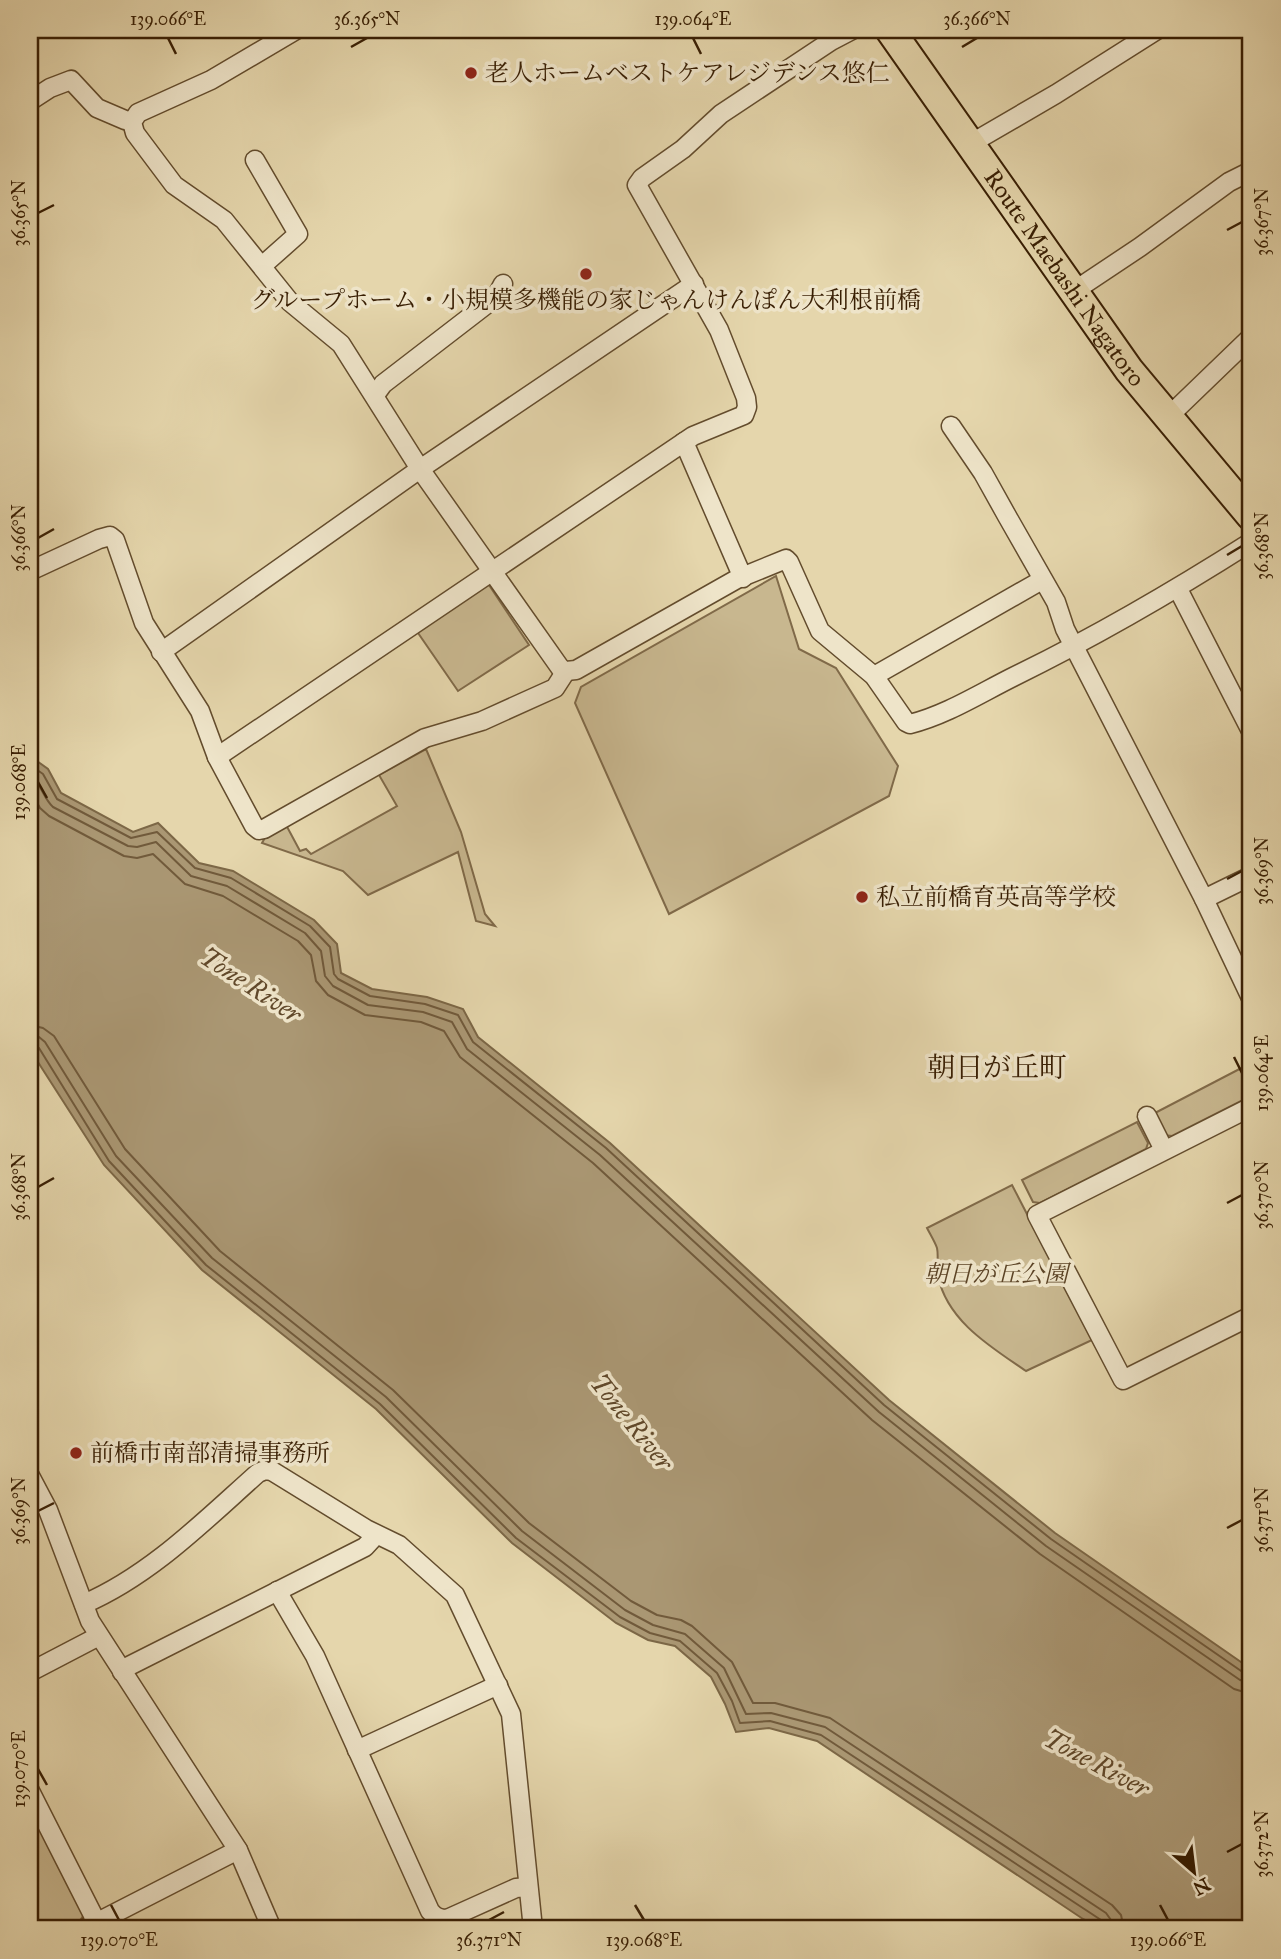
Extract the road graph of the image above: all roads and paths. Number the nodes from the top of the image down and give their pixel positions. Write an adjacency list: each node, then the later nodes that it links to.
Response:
1 (296, 30): 10 (street)
2 (852, 30): 12 (street)
3 (890, 30): 7 (main road, Route Maebashi Nagatoro)
4 (1157, 30): 7 (street)
5 (30, 102): 6 (street)
6 (125, 120)
7 (970, 144): 13 (main road, Route Maebashi Nagatoro)
8 (255, 160): 10 (street)
9 (1251, 171): 13 (street)
10 (262, 266): 15 (street)
11 (503, 284): 15 (street)
12 (694, 284): 18 (street); 19 (street)
13 (1074, 291): 16 (main road, Route Maebashi Nagatoro)
14 (1251, 337): 16 (street)
15 (375, 395): 19 (street)
16 (1168, 417): 20 (main road, Route Maebashi Nagatoro)
17 (951, 426): 25 (street)
18 (684, 442): 23 (street); 24 (street)
19 (420, 469): 23 (street); 28 (street)
20 (1251, 516)
21 (1251, 542): 26 (street)
22 (30, 571): 28 (street)
23 (492, 571): 29 (street); 32 (street)
24 (743, 578): 29 (street); 30 (street)
25 (1042, 580): 27 (street); 30 (street)
26 (1178, 589): 27 (street); 31 (street)
27 (1074, 646): 30 (street); 34 (street)
28 (162, 652): 32 (street)
29 (566, 671): 32 (street)
30 (874, 676)
31 (1251, 731)
32 (217, 757)
33 (1251, 876): 34 (street)
34 (1204, 899): 35 (street)
35 (1251, 998)
36 (1251, 1107): 38 (street)
37 (1147, 1116): 38 (street)
38 (1164, 1150): 39 (street)
39 (1251, 1316)
40 (30, 1476): 43 (street)
41 (376, 1535): 42 (street); 43 (street); 47 (street)
42 (277, 1591): 46 (street); 48 (street)
43 (83, 1604): 44 (street)
44 (99, 1636): 45 (street); 46 (street)
45 (30, 1672)
46 (122, 1672): 50 (street)
47 (498, 1685): 48 (street); 51 (street)
48 (357, 1750): 51 (street)
49 (30, 1791): 52 (street)
50 (238, 1850): 52 (street); 53 (street)
51 (528, 1886): 54 (street)
52 (90, 1926)
53 (272, 1929)
54 (533, 1929)

